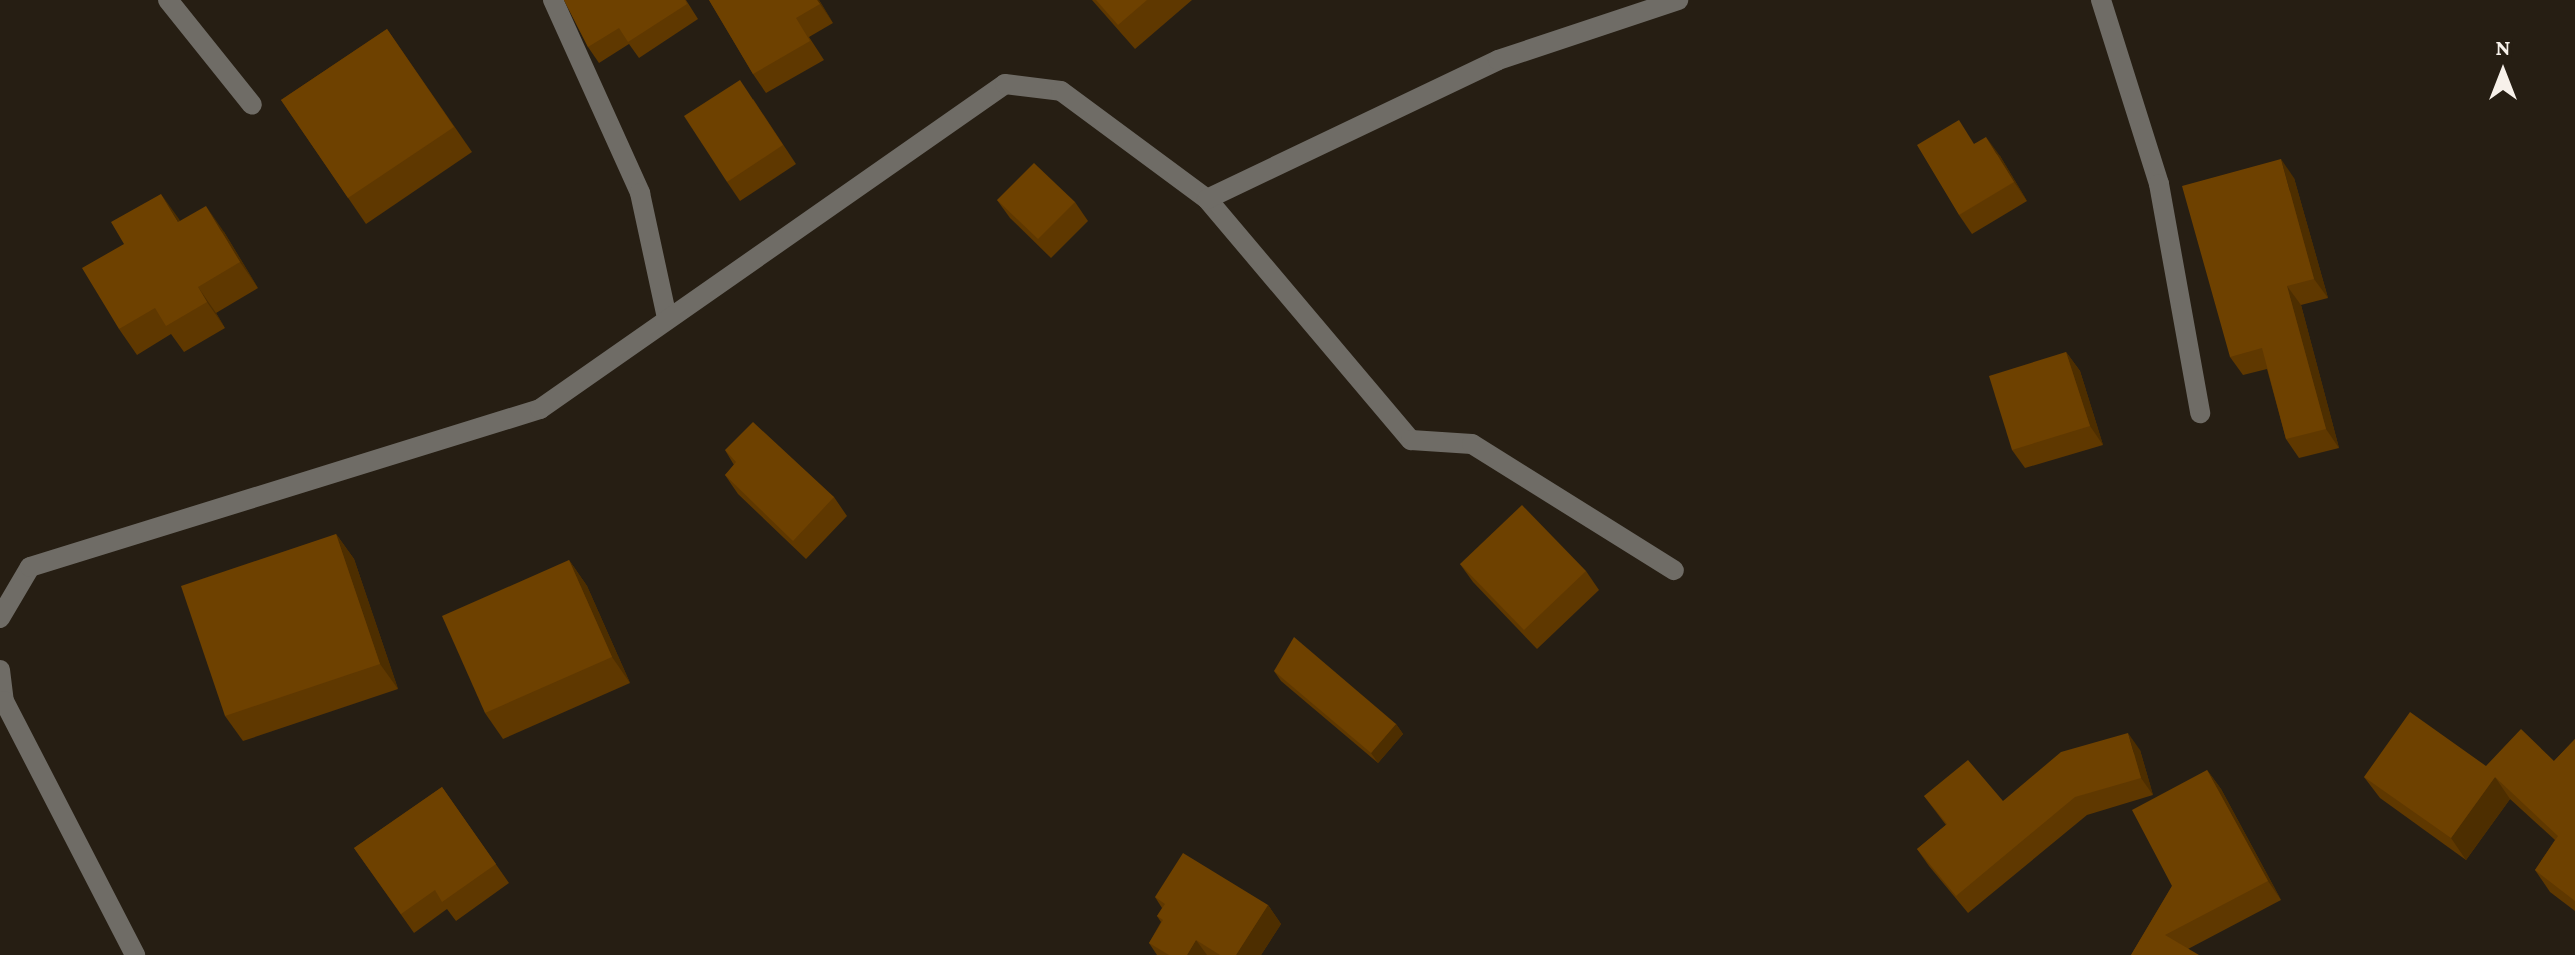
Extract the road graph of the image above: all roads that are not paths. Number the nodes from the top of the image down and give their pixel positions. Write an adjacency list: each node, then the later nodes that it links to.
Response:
1 (168, 0): 5 (street)
2 (553, 0): 7 (street)
3 (1678, 0): 6 (street)
4 (2101, 0): 8 (street)
5 (252, 105)
6 (1207, 199): 7 (street); 9 (street)
7 (667, 318): 10 (street)
8 (2200, 413)
9 (1674, 570)
10 (0, 618)
11 (0, 670): 12 (street)
12 (2, 701): 13 (street)
13 (135, 955)

